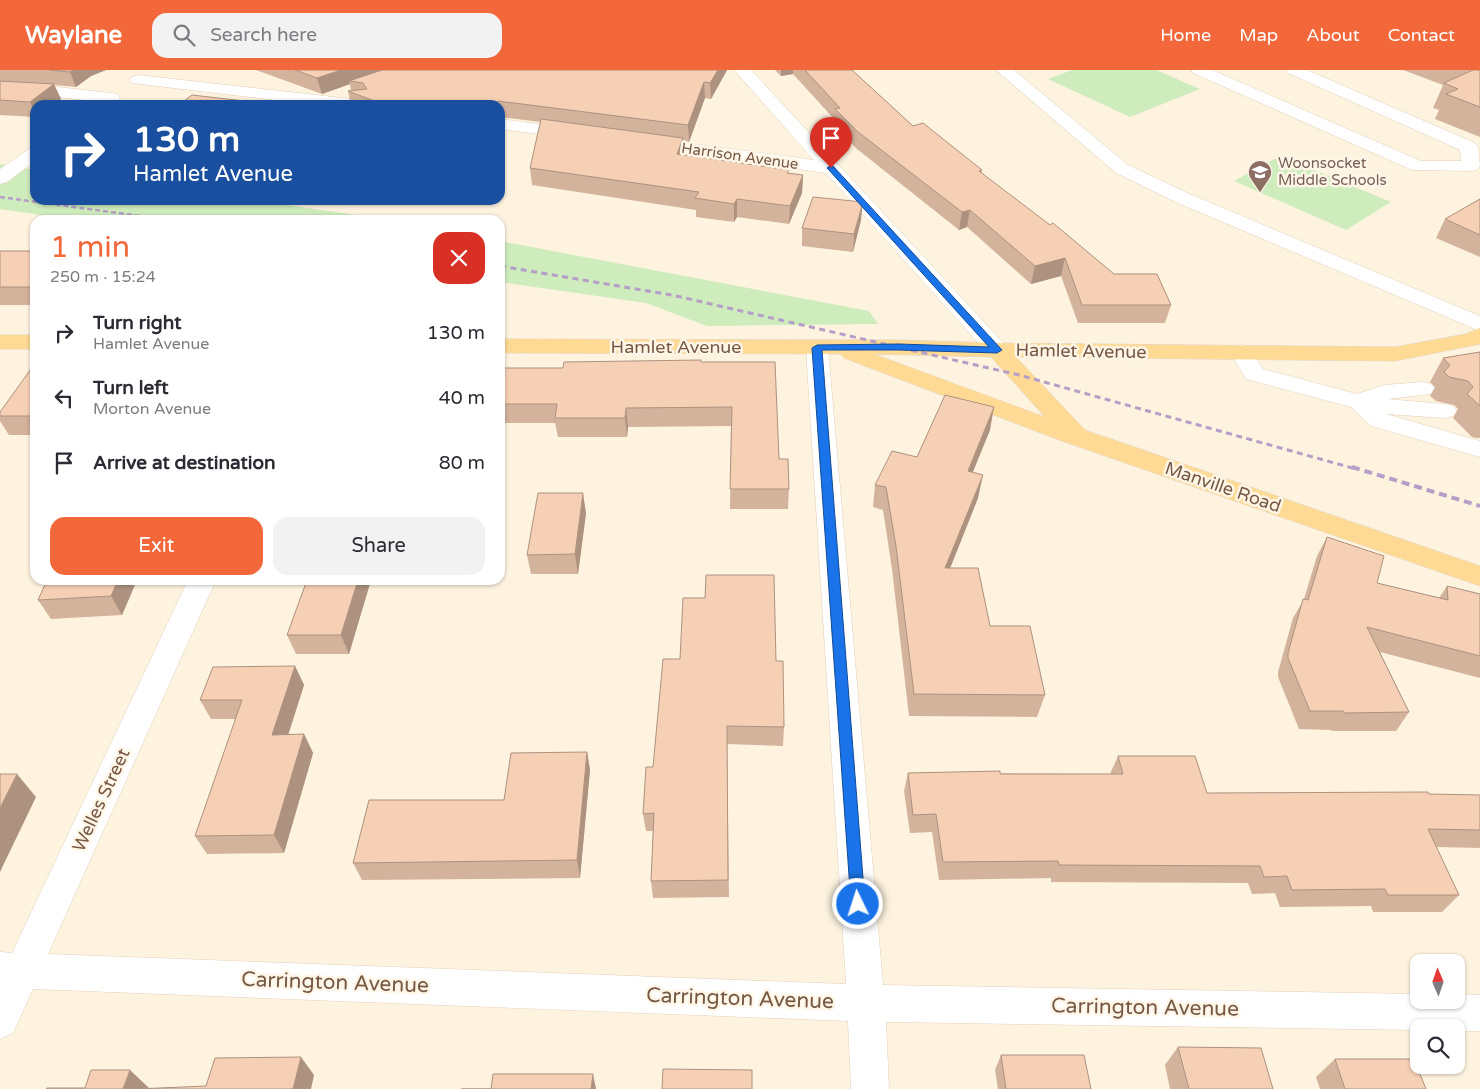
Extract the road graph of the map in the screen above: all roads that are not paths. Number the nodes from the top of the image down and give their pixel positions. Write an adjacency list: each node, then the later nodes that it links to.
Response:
1 (153, 70): 6 (street)
2 (742, 70): 16 (street)
3 (1004, 70): 18 (street)
4 (1199, 70): 5 (street)
5 (1294, 70)
6 (138, 80): 10 (street); 11 (street)
7 (358, 88): 11 (street)
8 (0, 89): 9 (street)
9 (100, 100)
10 (108, 100)
11 (322, 100)
12 (505, 125): 13 (street)
13 (588, 135)
14 (626, 140): 16 (street, Harrison Avenue)
15 (30, 156): 17 (street)
16 (831, 168): 23 (street)
17 (0, 178)
18 (1479, 333): 24 (main road, Hamlet Avenue)
19 (1, 342): 20 (main road)
20 (30, 342)
21 (505, 346): 22 (main road, Hamlet Avenue)
22 (826, 348): 23 (main road, Hamlet Avenue); 28 (main road); 33 (street)
23 (997, 350): 24 (main road, Hamlet Avenue); 28 (main road, Manville Road)
24 (1242, 352): 26 (street)
25 (1423, 389): 26 (street)
26 (1359, 402): 27 (street); 29 (street)
27 (1445, 410)
28 (1076, 436): 30 (main road, Manville Road)
29 (1480, 449)
30 (1480, 576)
31 (200, 585): 32 (street, Welles Street)
32 (12, 970): 33 (street, Carrington Avenue); 35 (street, Welles Street)
33 (866, 1003): 34 (street, Carrington Avenue); 36 (street)
34 (1480, 1013)
35 (0, 1020)
36 (870, 1089)

